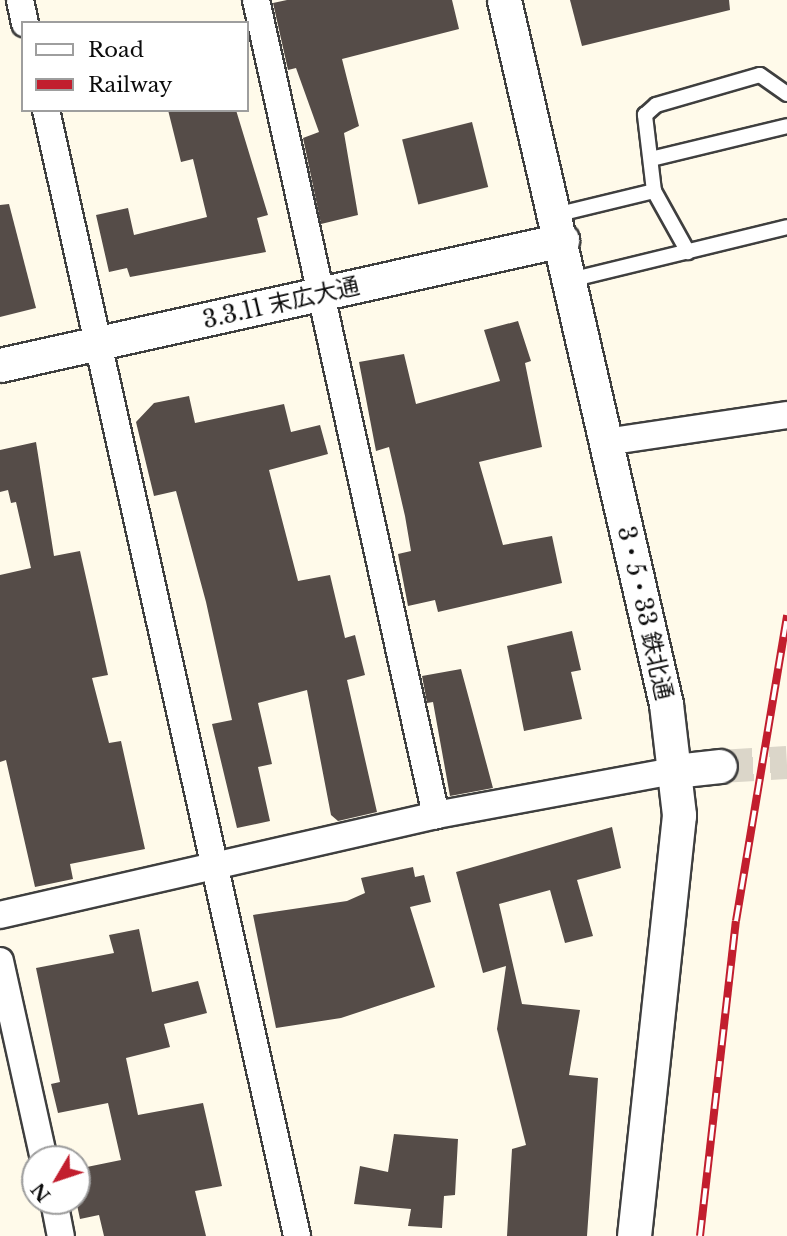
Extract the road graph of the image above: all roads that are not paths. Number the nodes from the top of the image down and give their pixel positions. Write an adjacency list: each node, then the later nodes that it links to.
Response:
1 (20, 0): 4 (street)
2 (256, 0): 14 (street)
3 (504, 0): 11 (street, 3・5・33 鉄北通)
4 (25, 21)
5 (787, 94): 8 (lane)
6 (46, 112): 15 (street)
7 (787, 126): 8 (lane)
8 (651, 159): 9 (lane)
9 (653, 191): 11 (lane); 12 (lane)
10 (787, 227): 12 (lane)
11 (559, 228): 13 (street, 3・5・33 鉄北通); 14 (street, 3.3.11 末広大通)
12 (688, 252): 13 (lane)
13 (570, 280): 18 (street, 3・5・33 鉄北通)
14 (321, 294): 15 (street, 3.3.11 末広大通); 21 (street)
15 (102, 343): 16 (street, 3.3.11 末広大通); 22 (street)
16 (0, 365)
17 (787, 415): 18 (street)
18 (606, 442): 20 (street, 3・5・33 鉄北通)
19 (720, 766): 20 (street)
20 (674, 771): 21 (street); 29 (street, 3・5・33 鉄北通)
21 (436, 815): 22 (street)
22 (217, 869): 23 (street); 28 (street)
23 (0, 915)
24 (0, 961): 25 (street)
25 (41, 1145)
26 (57, 1215): 27 (street)
27 (61, 1236)
28 (296, 1236)
29 (634, 1236)

